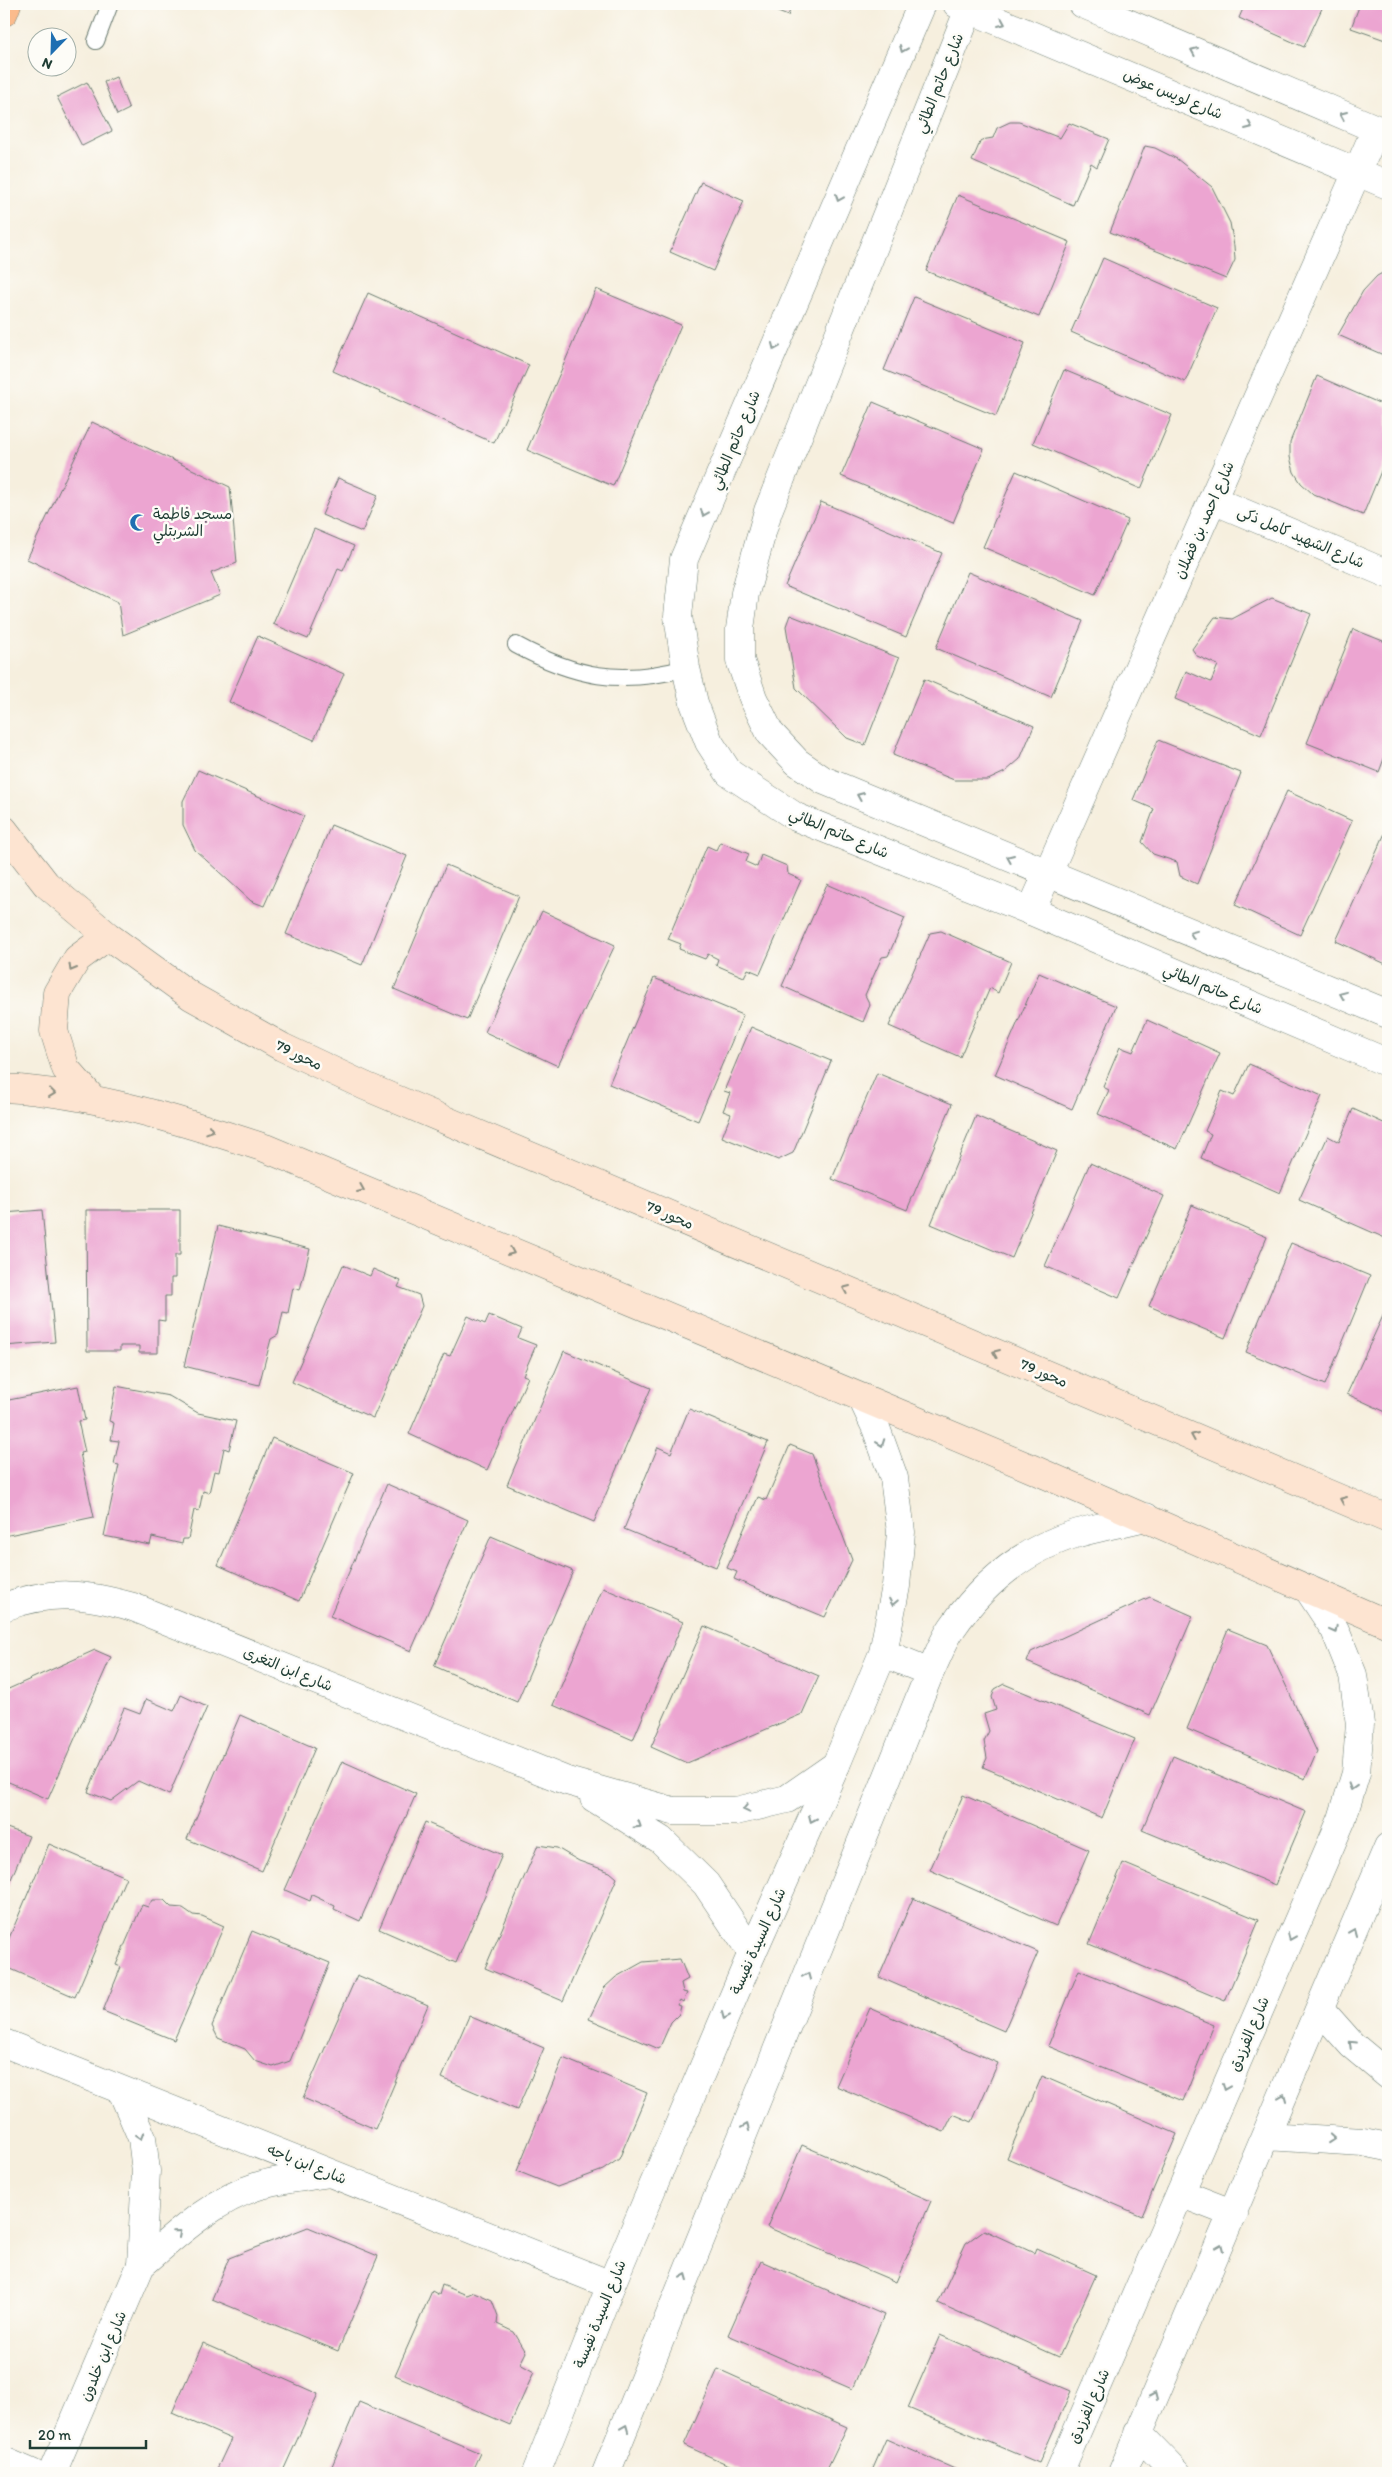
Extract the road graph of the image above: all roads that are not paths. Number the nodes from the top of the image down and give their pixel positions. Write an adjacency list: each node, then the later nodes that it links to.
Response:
1 (7, 4): 6 (main road)
2 (110, 4): 7 (lane)
3 (922, 4): 14 (street, شارع حاتم الطائي, one-way to 14)
4 (1083, 4): 8 (street, one-way to 4)
5 (966, 5): 9 (street, شارع لويس عوض, one-way to 9); 16 (street, شارع حاتم الطائي, one-way to 5)
6 (4, 12)
7 (96, 41)
8 (1382, 132): 9 (street, شارع احمد بن فضلان)
9 (1358, 172): 10 (street, شارع لويس عوض); 11 (street, شارع احمد بن فضلان)
10 (1388, 185)
11 (1213, 500): 12 (street, شارع الشهيد كامل ذكى); 16 (street, شارع احمد بن فضلان)
12 (1388, 574)
13 (516, 645): 14 (lane)
14 (686, 668): 17 (street, شارع حاتم الطائي)
15 (4, 830): 18 (main road, محور 79)
16 (1048, 874): 17 (street, شارع احمد بن فضلان); 19 (street, شارع حاتم الطائي, one-way to 16)
17 (1031, 911): 20 (street, شارع حاتم الطائي)
18 (108, 936): 22 (main road, one-way to 22); 25 (main road, محور 79, one-way to 18)
19 (1388, 1014)
20 (1388, 1062)
21 (4, 1088): 22 (main road, one-way to 22)
22 (92, 1098): 23 (main road, one-way to 23)
23 (862, 1398): 24 (main road); 29 (street, شارع السيدة نفيسة, one-way to 29)
24 (1146, 1517): 26 (main road); 30 (street)
25 (1388, 1519)
26 (1308, 1589): 28 (main road); 42 (street, شارع الفرزدق, one-way to 42)
27 (4, 1607): 32 (street, شارع ابن التغرى)
28 (1388, 1624)
29 (883, 1653): 30 (street); 31 (street, شارع السيدة نفيسة)
30 (930, 1672): 51 (street, one-way to 30)
31 (836, 1765): 32 (street, شارع ابن التغرى, one-way to 32); 34 (street, شارع السيدة نفيسة, one-way to 34)
32 (567, 1781): 34 (street, شارع ابن التغرى, one-way to 34)
33 (1388, 1847): 35 (street, one-way to 33)
34 (752, 1953): 45 (street, شارع السيدة نفيسة, one-way to 45)
35 (1320, 2009): 37 (street, one-way to 35); 39 (street, one-way to 35)
36 (4, 2043): 38 (street, شارع ابن باجه)
37 (1388, 2075)
38 (122, 2091): 41 (street, شارع ابن باجه); 44 (street, شارع ابن خلدون, one-way to 44)
39 (1266, 2136): 40 (street, one-way to 40); 43 (street)
40 (1388, 2147)
41 (329, 2173): 44 (street, شارع ابن خلدون, one-way to 41); 45 (street, شارع ابن باجه)
42 (1180, 2193): 43 (street); 52 (street, شارع الفرزدق)
43 (1234, 2214): 46 (street, one-way to 43)
44 (141, 2265): 49 (street, شارع ابن خلدون)
45 (611, 2285): 50 (street, شارع السيدة نفيسة)
46 (1138, 2433): 53 (street); 54 (street)
47 (4, 2461): 48 (street)
48 (32, 2473)
49 (52, 2473)
50 (536, 2473)
51 (606, 2473)
52 (1059, 2473)
53 (1122, 2473)
54 (1177, 2473)

